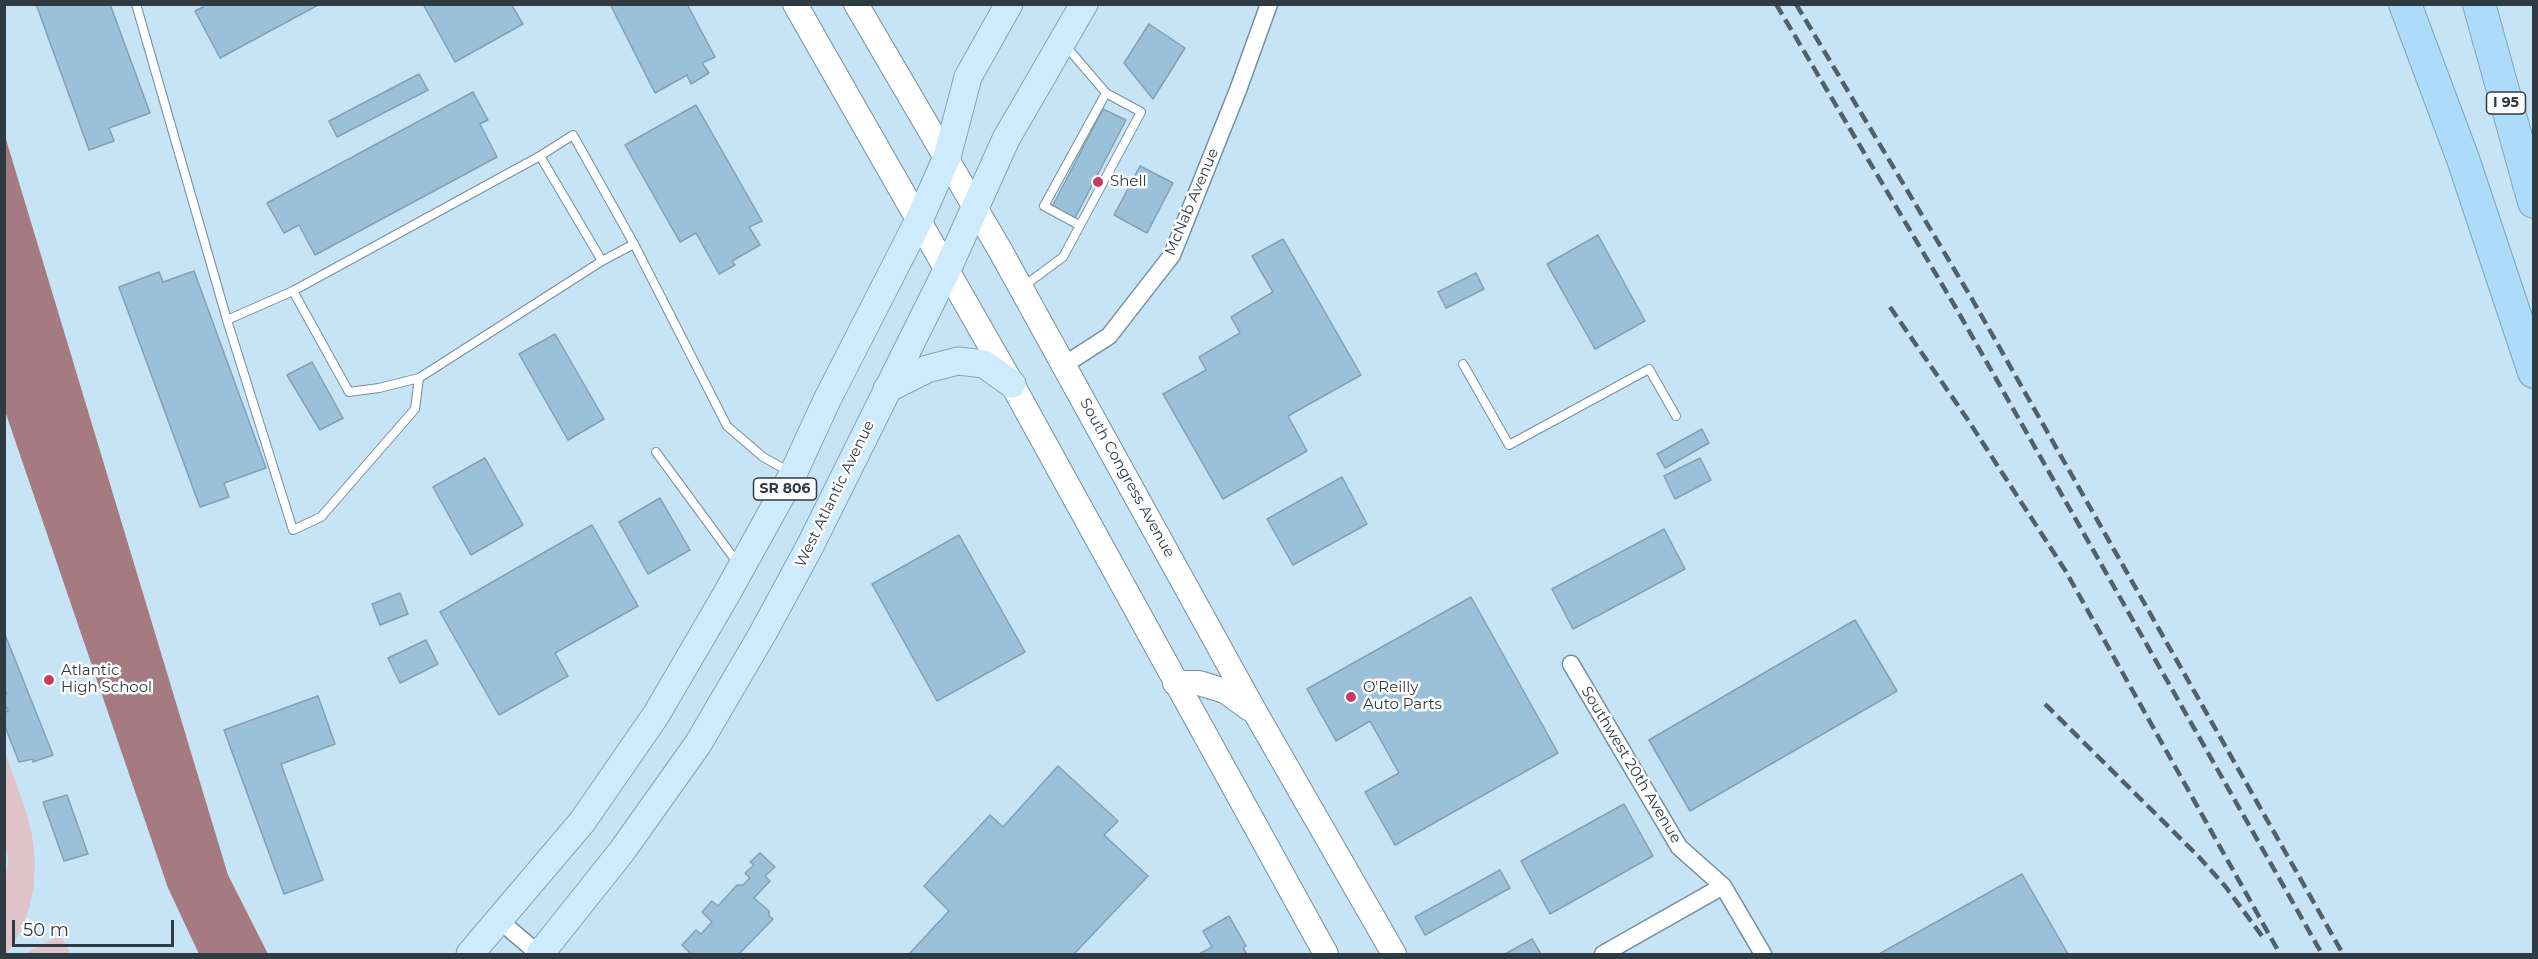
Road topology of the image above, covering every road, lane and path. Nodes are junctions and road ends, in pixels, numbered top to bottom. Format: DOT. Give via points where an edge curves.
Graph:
graph roads {
  1 [pos="136,4"];
  2 [pos="795,4"];
  3 [pos="856,4"];
  4 [pos="1009,4"];
  5 [pos="1084,4"];
  6 [pos="1269,4"];
  7 [pos="2405,4"];
  8 [pos="2479,4"];
  9 [pos="1061,41"];
  10 [pos="1106,93"];
  11 [pos="540,156"];
  12 [pos="948,157"];
  13 [pos="2534,202"];
  14 [pos="975,206"];
  15 [pos="919,220"];
  16 [pos="1079,225"];
  17 [pos="634,244"];
  18 [pos="602,261"];
  19 [pos="947,270"];
  20 [pos="1021,288"];
  21 [pos="293,291"];
  22 [pos="227,321"];
  23 [pos="1463,364"];
  24 [pos="1064,365"];
  25 [pos="2534,372"];
  26 [pos="419,378"];
  27 [pos="1012,384"];
  28 [pos="887,389"];
  29 [pos="1677,416"];
  30 [pos="656,452"];
  31 [pos="793,474"];
  32 [pos="741,567"];
  33 [pos="1571,664"];
  34 [pos="1175,683"];
  35 [pos="1255,712"];
  36 [pos="1723,886"];
  37 [pos="500,921"];
  38 [pos="470,954"];
  39 [pos="539,954"];
  40 [pos="1326,954"];
  41 [pos="1394,954"];
  42 [pos="1603,954"];
  43 [pos="1763,954"];
  1 -- 22 [label="lane"];
  2 -- 15 [label="main road"];
  3 -- 12 [label="main road, South Congress Avenue"];
  4 -- 12 [label="main road, SR 806" via="968,77"];
  5 -- 9 [label="main road, West Atlantic Avenue / SR 806"];
  6 -- 24 [label="street, McNab Avenue" via="1172,255 1109,336"];
  7 -- 25 [label="highway" via="2463,159"];
  8 -- 13 [label="highway, I 95"];
  9 -- 10 [label="lane"];
  9 -- 14 [label="main road, West Atlantic Avenue / SR 806" via="1006,139"];
  10 -- 16 [label="lane" via="1076,155 1044,206"];
  10 -- 16 [label="lane" via="1142,112 1119,144"];
  11 -- 17 [label="lane" via="573,135"];
  11 -- 18 [label="lane"];
  11 -- 21 [label="lane"];
  12 -- 14 [label="main road, South Congress Avenue"];
  12 -- 15 [label="main road, SR 806"];
  14 -- 19 [label="main road, West Atlantic Avenue / SR 806"];
  14 -- 20 [label="main road, South Congress Avenue"];
  15 -- 19 [label="main road"];
  15 -- 31 [label="main road, SR 806"];
  16 -- 20 [label="lane" via="1063,257"];
  17 -- 18 [label="lane"];
  17 -- 31 [label="lane" via="727,426 763,457"];
  18 -- 26 [label="lane"];
  19 -- 27 [label="main road"];
  19 -- 28 [label="main road, West Atlantic Avenue / SR 806"];
  20 -- 24 [label="main road, South Congress Avenue"];
  21 -- 22 [label="lane"];
  21 -- 26 [label="lane" via="349,392"];
  22 -- 26 [label="lane" via="293,530 321,517 415,410"];
  23 -- 29 [label="lane" via="1509,445 1649,369"];
  24 -- 35 [label="main road, South Congress Avenue"];
  27 -- 28 [label="main road" via="984,364 958,361 927,369"];
  27 -- 34 [label="main road"];
  28 -- 39 [label="main road, West Atlantic Avenue / SR 806" via="810,546 698,744 622,851"];
  30 -- 32 [label="lane"];
  31 -- 32 [label="main road, SR 806"];
  32 -- 37 [label="main road, SR 806" via="656,715 582,822"];
  33 -- 36 [label="street, Southwest 20th Avenue" via="1679,847"];
  34 -- 35 [label="main road" via="1199,683 1226,692"];
  34 -- 40 [label="main road"];
  35 -- 41 [label="main road, South Congress Avenue"];
  36 -- 42 [label="street"];
  36 -- 43 [label="street, Southwest 20th Avenue"];
  37 -- 38 [label="main road, SR 806"];
  37 -- 39 [label="street, West Atlantic Avenue"];
}
